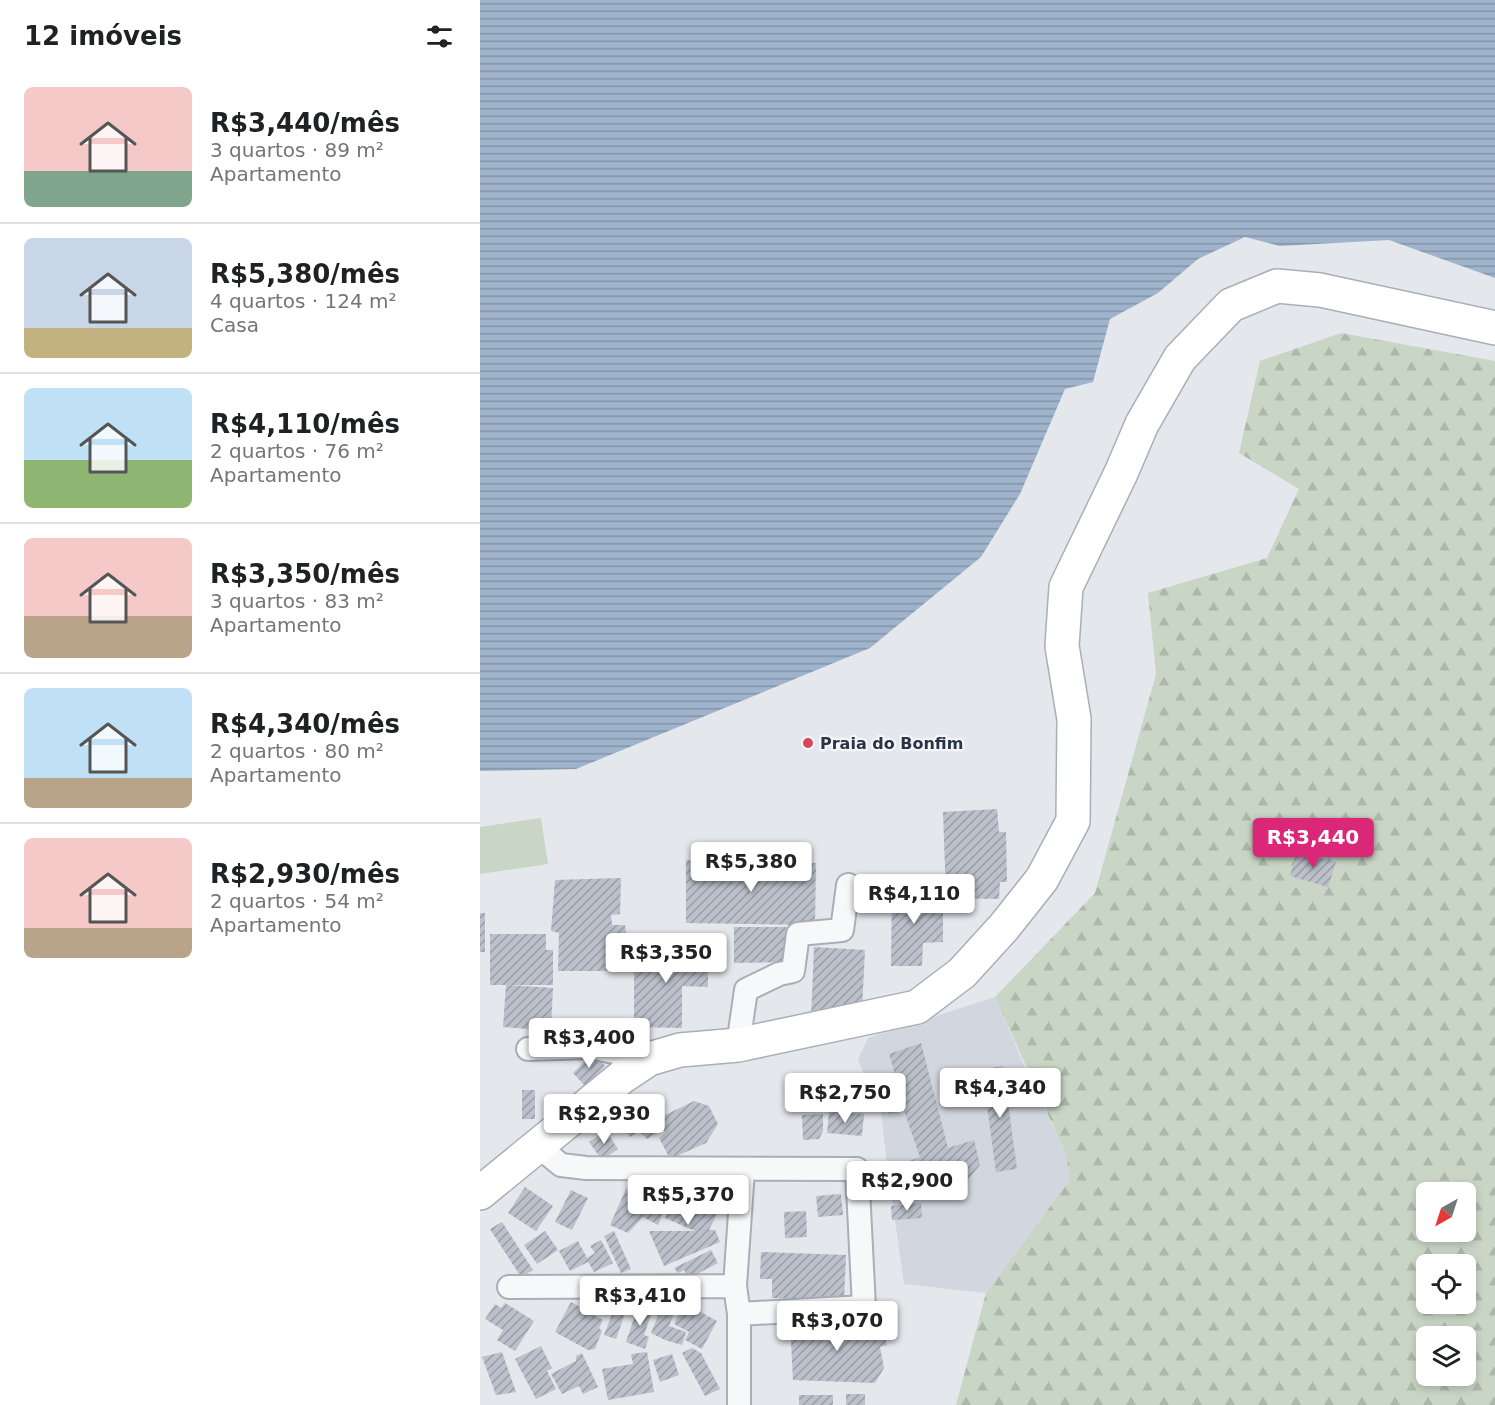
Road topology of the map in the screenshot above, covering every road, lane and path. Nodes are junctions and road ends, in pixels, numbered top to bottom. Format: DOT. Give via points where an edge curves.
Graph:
graph roads {
  1 [pos="1495,327"];
  2 [pos="848,885"];
  3 [pos="738,1045"];
  4 [pos="528,1049"];
  5 [pos="649,1059"];
  6 [pos="538,1146"];
  7 [pos="743,1170"];
  8 [pos="480,1193"];
  9 [pos="735,1286"];
  10 [pos="509,1287"];
  11 [pos="739,1314"];
  12 [pos="739,1405"];
  1 -- 3 [label="main road" via="1320,290 1277,286 1231,305 1180,358 1142,424 1066,587 1062,646 1074,719 1073,821 1042,879 963,972 917,1007"];
  2 -- 3 [label="street" via="842,930 798,934 793,971 746,990"];
  3 -- 5 [label="main road" via="680,1050"];
  4 -- 5 [label="street" via="589,1047"];
  5 -- 6 [label="main road"];
  6 -- 7 [label="street" via="561,1165 586,1168"];
  6 -- 8 [label="main road"];
  7 -- 9 [label="street"];
  7 -- 11 [label="street" via="857,1169 864,1307"];
  9 -- 10 [label="street"];
  9 -- 11 [label="street"];
  11 -- 12 [label="street"];
}
